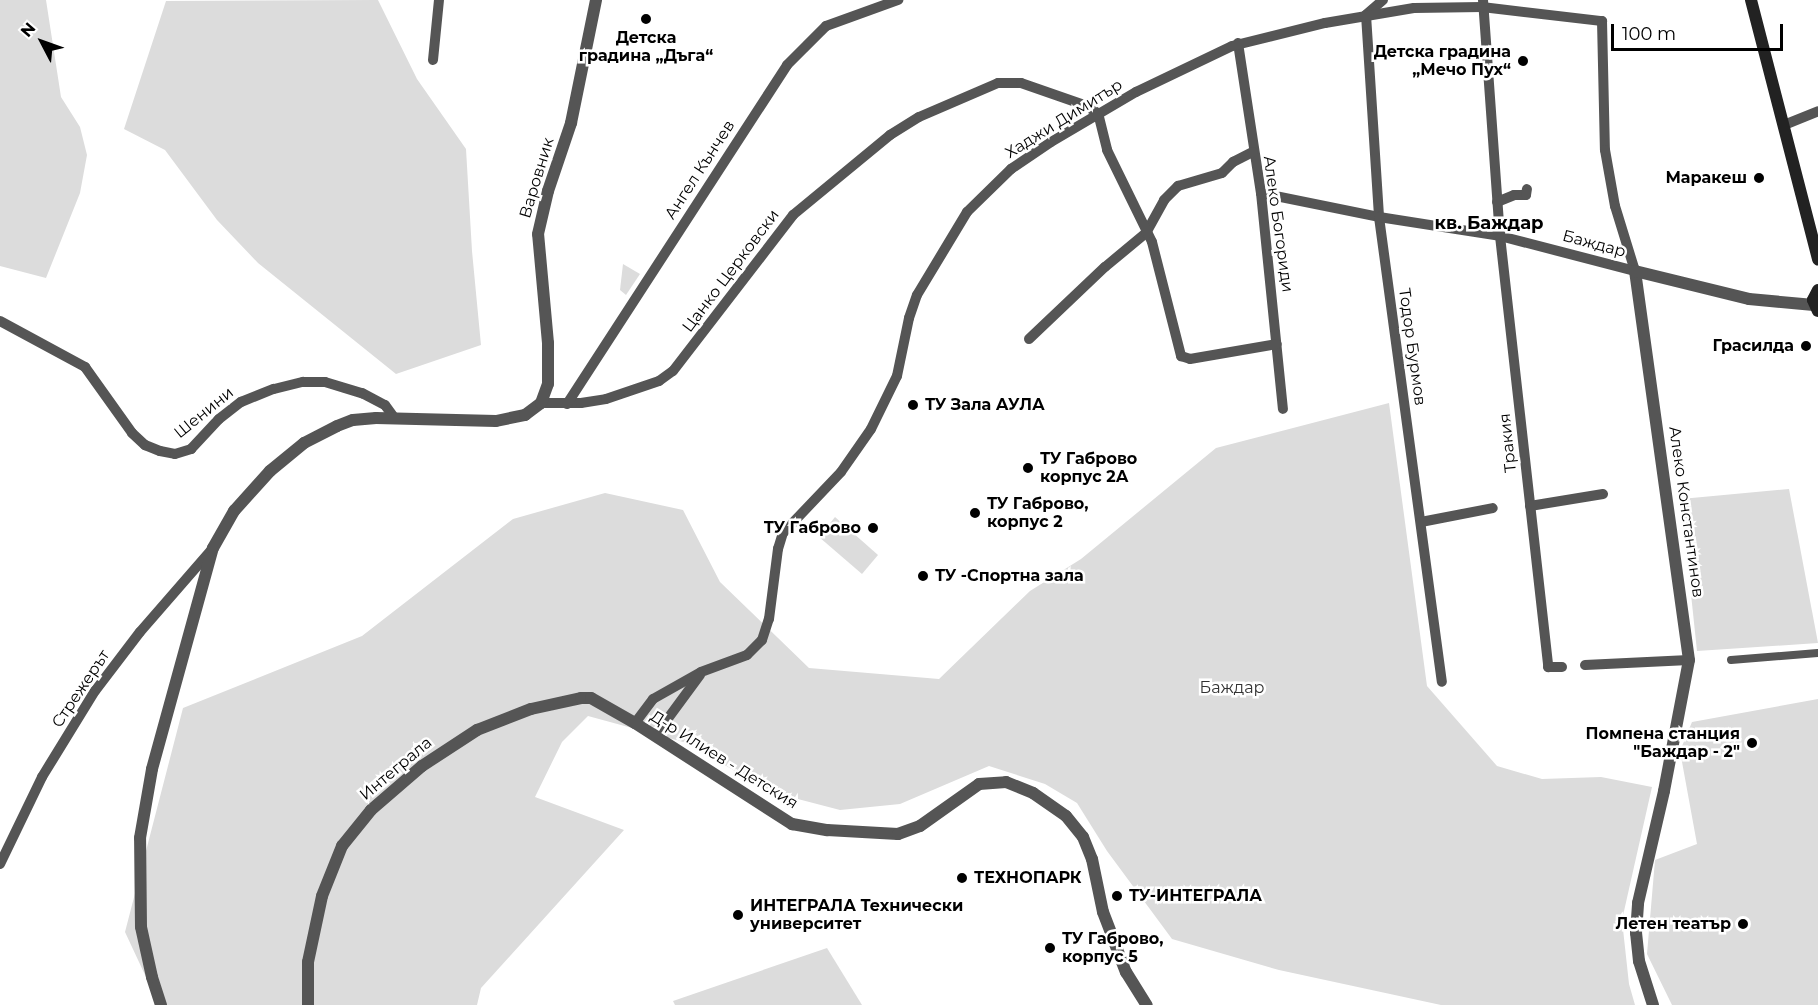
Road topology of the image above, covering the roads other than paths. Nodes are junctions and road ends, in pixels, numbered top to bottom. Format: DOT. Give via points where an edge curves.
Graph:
graph roads {
  1 [pos="439,0"];
  2 [pos="596,0"];
  3 [pos="898,0"];
  4 [pos="1383,0"];
  5 [pos="1751,0"];
  6 [pos="1483,4"];
  7 [pos="1366,15"];
  8 [pos="1602,21"];
  9 [pos="1238,43"];
  10 [pos="433,60"];
  11 [pos="1818,111"];
  12 [pos="1098,113"];
  13 [pos="1784,125"];
  14 [pos="1253,152"];
  15 [pos="1527,189"];
  16 [pos="1261,193"];
  17 [pos="1497,202"];
  18 [pos="1379,217"];
  19 [pos="1146,234"];
  20 [pos="1500,236"];
  21 [pos="1818,259"];
  22 [pos="1635,272"];
  23 [pos="1818,290"];
  24 [pos="1816,308"];
  25 [pos="0,321"];
  26 [pos="1029,339"];
  27 [pos="1277,344"];
  28 [pos="541,403"];
  29 [pos="567,404"];
  30 [pos="1283,409"];
  31 [pos="395,419"];
  32 [pos="1603,494"];
  33 [pos="1530,506"];
  34 [pos="1493,508"];
  35 [pos="1421,522"];
  36 [pos="213,548"];
  37 [pos="1818,653"];
  38 [pos="1689,660"];
  39 [pos="1731,660"];
  40 [pos="1585,665"];
  41 [pos="1562,667"];
  42 [pos="701,672"];
  43 [pos="1442,682"];
  44 [pos="635,723"];
  45 [pos="655,736"];
  46 [pos="0,864"];
  47 [pos="161,1005"];
  48 [pos="308,1005"];
  49 [pos="1147,1005"];
  50 [pos="1653,1005"];
  1 -- 10 [label="street"];
  2 -- 28 [label="street, Варовник" via="571,123 537,234 548,343 548,384"];
  3 -- 29 [label="street, Ангел Кънчев" via="826,26 787,65"];
  4 -- 7 [label="street"];
  5 -- 13 [label="main road"];
  6 -- 7 [label="street, Хаджи Димитър"];
  6 -- 8 [label="street, Хаджи Димитър"];
  6 -- 17 [label="street, Тракия"];
  7 -- 9 [label="street, Хаджи Димитър"];
  7 -- 18 [label="street, Тодор Бурмов"];
  8 -- 22 [label="street, Алеко Константинов" via="1607,164"];
  9 -- 12 [label="street, Хаджи Димитър"];
  9 -- 14 [label="street, Алеко Богориди"];
  11 -- 13 [label="street"];
  12 -- 19 [label="street" via="1107,150"];
  12 -- 29 [label="street, Цанко Церковски" via="1011,82 998,83 919,117 870,149 793,215 674,371 616,397"];
  12 -- 42 [label="street, Хаджи Димитър" via="1011,169 967,212 917,295 897,376 871,429 842,472 783,533 762,640 747,655"];
  13 -- 21 [label="main road"];
  14 -- 16 [label="street, Алеко Богориди"];
  14 -- 19 [label="street" via="1222,173 1178,186 1164,200"];
  15 -- 17 [label="street" via="1526,195"];
  16 -- 18 [label="street, Баждар"];
  16 -- 27 [label="street, Алеко Богориди"];
  17 -- 20 [label="street, Тракия"];
  18 -- 20 [label="street, Баждар"];
  18 -- 35 [label="street, Тодор Бурмов"];
  19 -- 26 [label="street" via="1104,267"];
  19 -- 27 [label="street" via="1152,242 1181,356 1190,359"];
  20 -- 22 [label="street, Баждар"];
  20 -- 33 [label="street, Тракия"];
  22 -- 24 [label="street, Баждар" via="1749,299"];
  22 -- 38 [label="street, Алеко Константинов"];
  23 -- 24 [label="main road" via="1814,295"];
  25 -- 31 [label="street, Шенини" via="85,366 132,432 145,445 160,451 176,454 191,449 241,402 303,382 325,382 362,393 385,405"];
  27 -- 30 [label="street, Алеко Богориди"];
  28 -- 29 [label="street, Цанко Церковски"];
  28 -- 31 [label="street" via="525,415 504,420"];
  31 -- 36 [label="street" via="353,420 304,443 249,493 225,524"];
  32 -- 33 [label="street"];
  33 -- 41 [label="street, Тракия" via="1548,666"];
  34 -- 35 [label="street"];
  35 -- 43 [label="street, Тодор Бурмов"];
  36 -- 46 [label="street, Стрежерът" via="95,691 42,777"];
  36 -- 47 [label="street" via="150,779 139,859 141,927"];
  37 -- 39 [label="street"];
  38 -- 40 [label="street"];
  38 -- 50 [label="street, Алеко Константинов" via="1638,903 1639,961"];
  42 -- 44 [label="street, Хаджи Димитър" via="653,699"];
  42 -- 45 [label="street"];
  44 -- 45 [label="street, Д-р Илиев - Детския"];
  44 -- 48 [label="street, Интеграла" via="591,698 562,700 477,730 405,780 353,831 334,864 314,926 308,962"];
  45 -- 49 [label="street, Д-р Илиев - Детския" via="792,824 827,830 906,832 987,782 1006,782 1033,793 1066,816 1083,837 1112,936 1126,972"];
}
